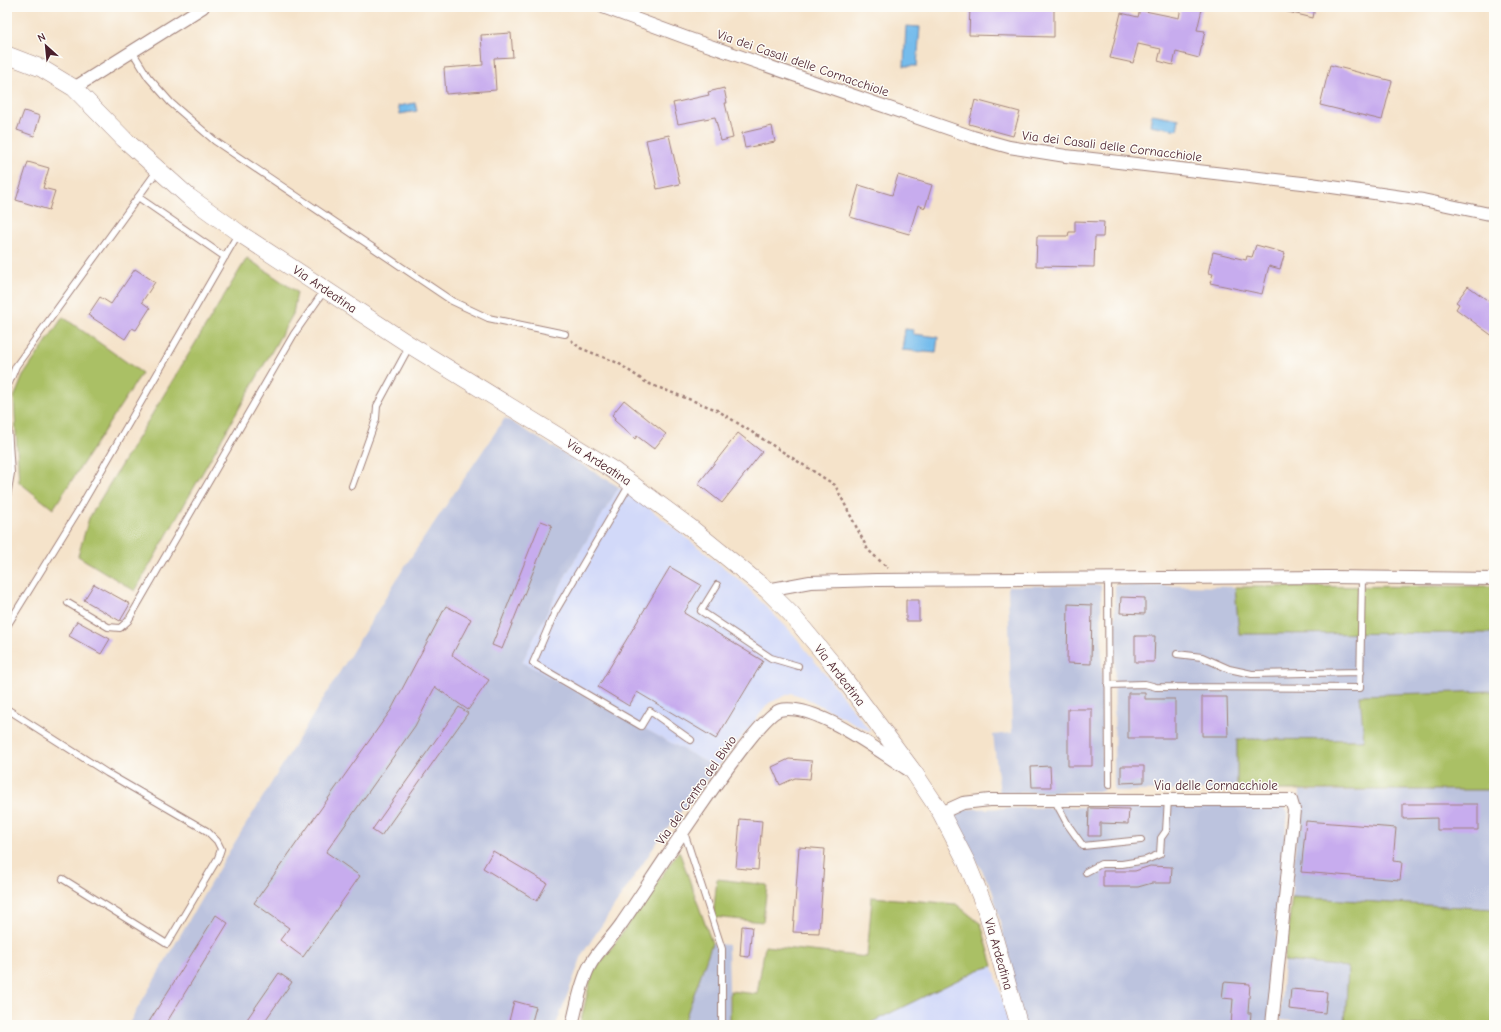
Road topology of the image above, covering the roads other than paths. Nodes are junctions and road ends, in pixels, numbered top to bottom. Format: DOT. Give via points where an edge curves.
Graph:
graph roads {
  1 [pos="203,7"];
  2 [pos="603,7"];
  3 [pos="634,13"];
  4 [pos="132,51"];
  5 [pos="7,55"];
  6 [pos="74,88"];
  7 [pos="157,170"];
  8 [pos="138,197"];
  9 [pos="1494,215"];
  10 [pos="239,233"];
  11 [pos="225,257"];
  12 [pos="325,290"];
  13 [pos="565,334"];
  14 [pos="410,345"];
  15 [pos="7,388"];
  16 [pos="7,412"];
  17 [pos="631,482"];
  18 [pos="352,486"];
  19 [pos="7,496"];
  20 [pos="1108,578"];
  21 [pos="1362,578"];
  22 [pos="1494,579"];
  23 [pos="717,585"];
  24 [pos="767,590"];
  25 [pos="68,603"];
  26 [pos="7,626"];
  27 [pos="1177,654"];
  28 [pos="798,666"];
  29 [pos="1360,672"];
  30 [pos="1108,686"];
  31 [pos="7,709"];
  32 [pos="691,740"];
  33 [pos="915,774"];
  34 [pos="1109,785"];
  35 [pos="1054,799"];
  36 [pos="1168,799"];
  37 [pos="941,813"];
  38 [pos="684,832"];
  39 [pos="1140,840"];
  40 [pos="1086,872"];
  41 [pos="64,879"];
  42 [pos="572,1025"];
  43 [pos="722,1025"];
  44 [pos="1019,1025"];
  45 [pos="1272,1025"];
  1 -- 4 [label="street"];
  2 -- 3 [label="street, Via dei Casali delle Cornacchiole"];
  3 -- 9 [label="street, Via dei Casali delle Cornacchiole" via="973,137 1009,147 1318,185 1423,200"];
  4 -- 6 [label="street"];
  4 -- 13 [label="lane" via="148,78 171,103 215,141 433,289 488,318"];
  5 -- 6 [label="main road, Via Ardeatina" via="41,68"];
  6 -- 7 [label="main road, Via Ardeatina"];
  7 -- 8 [label="lane"];
  7 -- 10 [label="main road, Via Ardeatina"];
  8 -- 11 [label="lane"];
  8 -- 15 [label="lane" via="16,366"];
  10 -- 11 [label="lane"];
  10 -- 12 [label="main road, Via Ardeatina"];
  11 -- 26 [label="lane" via="78,511"];
  12 -- 14 [label="main road, Via Ardeatina"];
  12 -- 25 [label="lane" via="294,334 128,621 120,628 108,627"];
  14 -- 17 [label="main road, Via Ardeatina"];
  14 -- 18 [label="lane" via="377,406 376,419"];
  16 -- 19 [label="lane" via="11,473"];
  17 -- 24 [label="main road, Via Ardeatina"];
  17 -- 32 [label="lane" via="554,612 533,663 641,726 650,711"];
  20 -- 21 [label="street"];
  20 -- 24 [label="street" via="810,582"];
  20 -- 30 [label="lane"];
  21 -- 22 [label="street"];
  21 -- 29 [label="lane"];
  23 -- 28 [label="lane" via="701,611 771,658"];
  24 -- 33 [label="main road, Via Ardeatina" via="816,643"];
  27 -- 29 [label="lane" via="1202,658 1228,669 1252,674"];
  29 -- 30 [label="lane" via="1360,688 1145,684"];
  30 -- 34 [label="lane"];
  31 -- 41 [label="lane" via="107,773 207,831 221,849 167,944"];
  33 -- 37 [label="main road, Via Ardeatina"];
  33 -- 38 [label="street, Via del Centro del Bivio" via="844,727 810,714 780,710 770,716 752,736"];
  35 -- 36 [label="street, Via delle Cornacchiole"];
  35 -- 37 [label="street, Via delle Cornacchiole" via="975,801 958,804"];
  35 -- 39 [label="lane" via="1083,846"];
  36 -- 40 [label="lane" via="1166,831 1160,838 1160,854 1146,860 1102,864"];
  36 -- 45 [label="street, Via delle Cornacchiole" via="1293,801"];
  37 -- 44 [label="main road, Via Ardeatina" via="966,861 987,912"];
  38 -- 42 [label="street, Via del Centro del Bivio" via="589,966"];
  38 -- 43 [label="lane" via="722,949"];
}
